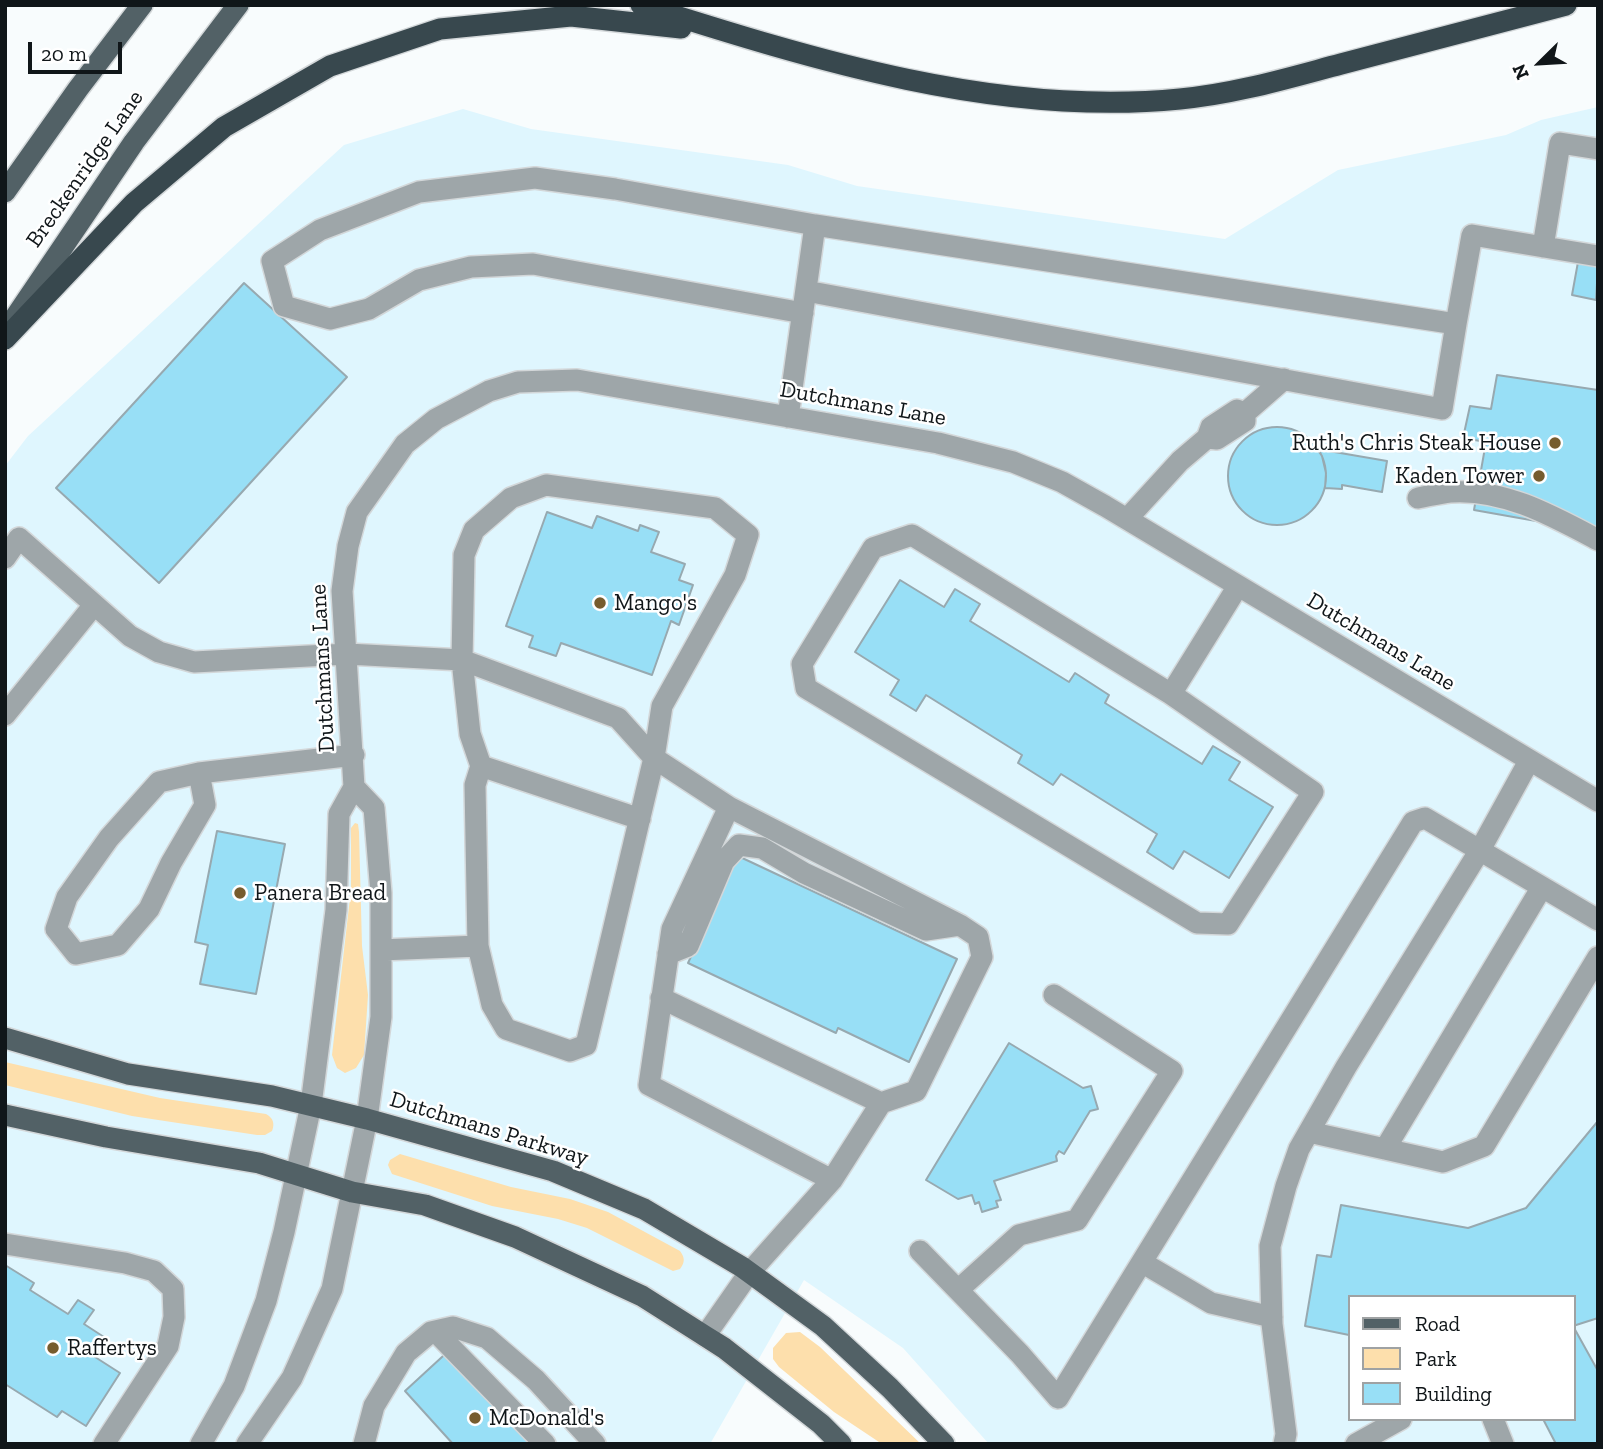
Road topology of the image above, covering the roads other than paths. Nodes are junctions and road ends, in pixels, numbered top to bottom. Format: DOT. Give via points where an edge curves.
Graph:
graph roads {
  1 [pos="142,5"];
  2 [pos="238,5"];
  3 [pos="641,5"];
  4 [pos="1566,5"];
  5 [pos="736,35"];
  6 [pos="1598,149"];
  7 [pos="5,192"];
  8 [pos="815,225"];
  9 [pos="1543,247"];
  10 [pos="1598,256"];
  11 [pos="806,291"];
  12 [pos="803,313"];
  13 [pos="1457,324"];
  14 [pos="5,332"];
  15 [pos="5,339"];
  16 [pos="1284,379"];
  17 [pos="788,417"];
  18 [pos="1418,498"];
  19 [pos="1127,519"];
  20 [pos="1598,540"];
  21 [pos="5,558"];
  22 [pos="1238,586"];
  23 [pos="94,605"];
  24 [pos="347,654"];
  25 [pos="462,660"];
  26 [pos="1171,694"];
  27 [pos="5,715"];
  28 [pos="354,755"];
  29 [pos="654,758"];
  30 [pos="1530,761"];
  31 [pos="481,766"];
  32 [pos="199,773"];
  33 [pos="354,787"];
  34 [pos="1598,801"];
  35 [pos="729,807"];
  36 [pos="640,819"];
  37 [pos="1480,850"];
  38 [pos="1542,887"];
  39 [pos="1598,920"];
  40 [pos="960,925"];
  41 [pos="478,946"];
  42 [pos="381,950"];
  43 [pos="668,954"];
  44 [pos="1598,957"];
  45 [pos="1054,995"];
  46 [pos="661,998"];
  47 [pos="5,1038"];
  48 [pos="881,1103"];
  49 [pos="311,1105"];
  50 [pos="5,1115"];
  51 [pos="367,1119"];
  52 [pos="1308,1132"];
  53 [pos="1385,1149"];
  54 [pos="296,1176"];
  55 [pos="832,1180"];
  56 [pos="352,1192"];
  57 [pos="5,1244"];
  58 [pos="920,1251"];
  59 [pos="1143,1263"];
  60 [pos="749,1273"];
  61 [pos="958,1290"];
  62 [pos="1272,1317"];
  63 [pos="435,1331"];
  64 [pos="705,1336"];
  65 [pos="1397,1421"];
  66 [pos="1494,1421"];
  67 [pos="104,1444"];
  68 [pos="201,1444"];
  69 [pos="247,1444"];
  70 [pos="364,1444"];
  71 [pos="545,1444"];
  72 [pos="595,1444"];
  73 [pos="841,1444"];
  74 [pos="944,1444"];
  75 [pos="1284,1444"];
  76 [pos="1356,1444"];
  77 [pos="1503,1444"];
  1 -- 7 [label="main road"];
  2 -- 14 [label="main road, Breckenridge Lane" via="134,142"];
  3 -- 5 [label="highway"];
  4 -- 5 [label="highway" via="1258,85 1134,103 1019,99 874,72"];
  5 -- 15 [label="highway" via="571,16 440,29 330,66 224,127 134,203"];
  6 -- 9 [label="street" via="1560,143"];
  8 -- 11 [label="street"];
  8 -- 12 [label="street" via="535,178 419,192 320,230 272,261 284,306 330,319 369,309 419,280 471,267 533,264"];
  8 -- 13 [label="street"];
  9 -- 10 [label="street"];
  9 -- 13 [label="street" via="1472,235"];
  11 -- 12 [label="street"];
  11 -- 16 [label="street"];
  12 -- 17 [label="street"];
  13 -- 16 [label="street" via="1442,408"];
  16 -- 19 [label="street" via="1245,413 1245,421 1217,439 1207,438 1180,461"];
  17 -- 19 [label="street, Dutchmans Lane" via="938,443 1013,462 1062,482"];
  17 -- 24 [label="street, Dutchmans Lane" via="577,380 518,382 462,404 405,444 357,512 342,592"];
  18 -- 20 [label="street" via="1451,492 1498,496"];
  19 -- 22 [label="street, Dutchmans Lane"];
  21 -- 23 [label="street" via="19,538"];
  22 -- 26 [label="street"];
  22 -- 30 [label="street, Dutchmans Lane"];
  23 -- 24 [label="street" via="130,636 159,652 194,662"];
  23 -- 27 [label="street"];
  24 -- 25 [label="street"];
  24 -- 28 [label="street, Dutchmans Lane"];
  25 -- 29 [label="street" via="618,718"];
  25 -- 29 [label="street" via="464,555 474,530 511,498 546,485 715,508 748,535 735,575 662,706"];
  25 -- 31 [label="street" via="470,734"];
  26 -- 26 [label="street" via="912,535 873,548 802,664 806,688 1197,923 1228,924 1313,792"];
  28 -- 32 [label="street"];
  28 -- 33 [label="street, Dutchmans Lane"];
  29 -- 35 [label="street"];
  29 -- 36 [label="street"];
  30 -- 34 [label="street, Dutchmans Lane"];
  30 -- 37 [label="street"];
  31 -- 36 [label="street"];
  31 -- 41 [label="street" via="475,785"];
  32 -- 32 [label="street" via="159,782 109,838 68,897 56,929 76,954 118,945 149,909 205,805"];
  33 -- 42 [label="street" via="374,808"];
  33 -- 49 [label="street, Dutchmans Lane" via="339,814 336,910"];
  35 -- 40 [label="street"];
  35 -- 43 [label="street" via="672,929"];
  36 -- 41 [label="street" via="586,1045 570,1051 506,1029 492,1005"];
  37 -- 38 [label="street"];
  37 -- 52 [label="street"];
  37 -- 59 [label="street" via="1426,818 1413,822"];
  38 -- 39 [label="street"];
  38 -- 53 [label="street"];
  40 -- 43 [label="street" via="926,930 804,873 762,848 738,845 724,861 688,946"];
  40 -- 48 [label="street" via="978,937 982,957 916,1091"];
  41 -- 42 [label="street"];
  42 -- 51 [label="street" via="381,1017"];
  43 -- 46 [label="street"];
  44 -- 53 [label="street" via="1484,1146 1443,1162"];
  45 -- 61 [label="street" via="1172,1071 1077,1220 1019,1236"];
  46 -- 48 [label="street"];
  46 -- 55 [label="street" via="649,1084"];
  47 -- 49 [label="main road" via="128,1074"];
  48 -- 55 [label="street"];
  49 -- 51 [label="main road, Dutchmans Parkway"];
  49 -- 54 [label="street, Dutchmans Lane"];
  50 -- 54 [label="main road" via="259,1163"];
  51 -- 56 [label="street"];
  51 -- 60 [label="main road, Dutchmans Parkway" via="553,1171 644,1209"];
  52 -- 53 [label="street"];
  52 -- 62 [label="street" via="1286,1186 1270,1246"];
  54 -- 56 [label="main road"];
  54 -- 68 [label="street, Dutchmans Lane" via="266,1301 234,1386"];
  55 -- 60 [label="street"];
  56 -- 64 [label="main road" via="425,1205 515,1237 642,1296"];
  56 -- 69 [label="street" via="332,1289 292,1378"];
  57 -- 67 [label="street" via="125,1262 154,1271 173,1289 168,1346"];
  58 -- 61 [label="street"];
  59 -- 61 [label="street" via="1058,1398"];
  59 -- 62 [label="street" via="1211,1303"];
  60 -- 64 [label="street"];
  60 -- 74 [label="main road, Dutchmans Parkway" via="823,1326"];
  62 -- 75 [label="street"];
  63 -- 70 [label="street" via="406,1353 374,1406"];
  63 -- 71 [label="street"];
  63 -- 72 [label="street" via="453,1327 487,1338 536,1380"];
  64 -- 73 [label="main road"];
  65 -- 76 [label="street"];
  66 -- 77 [label="street"];
}
